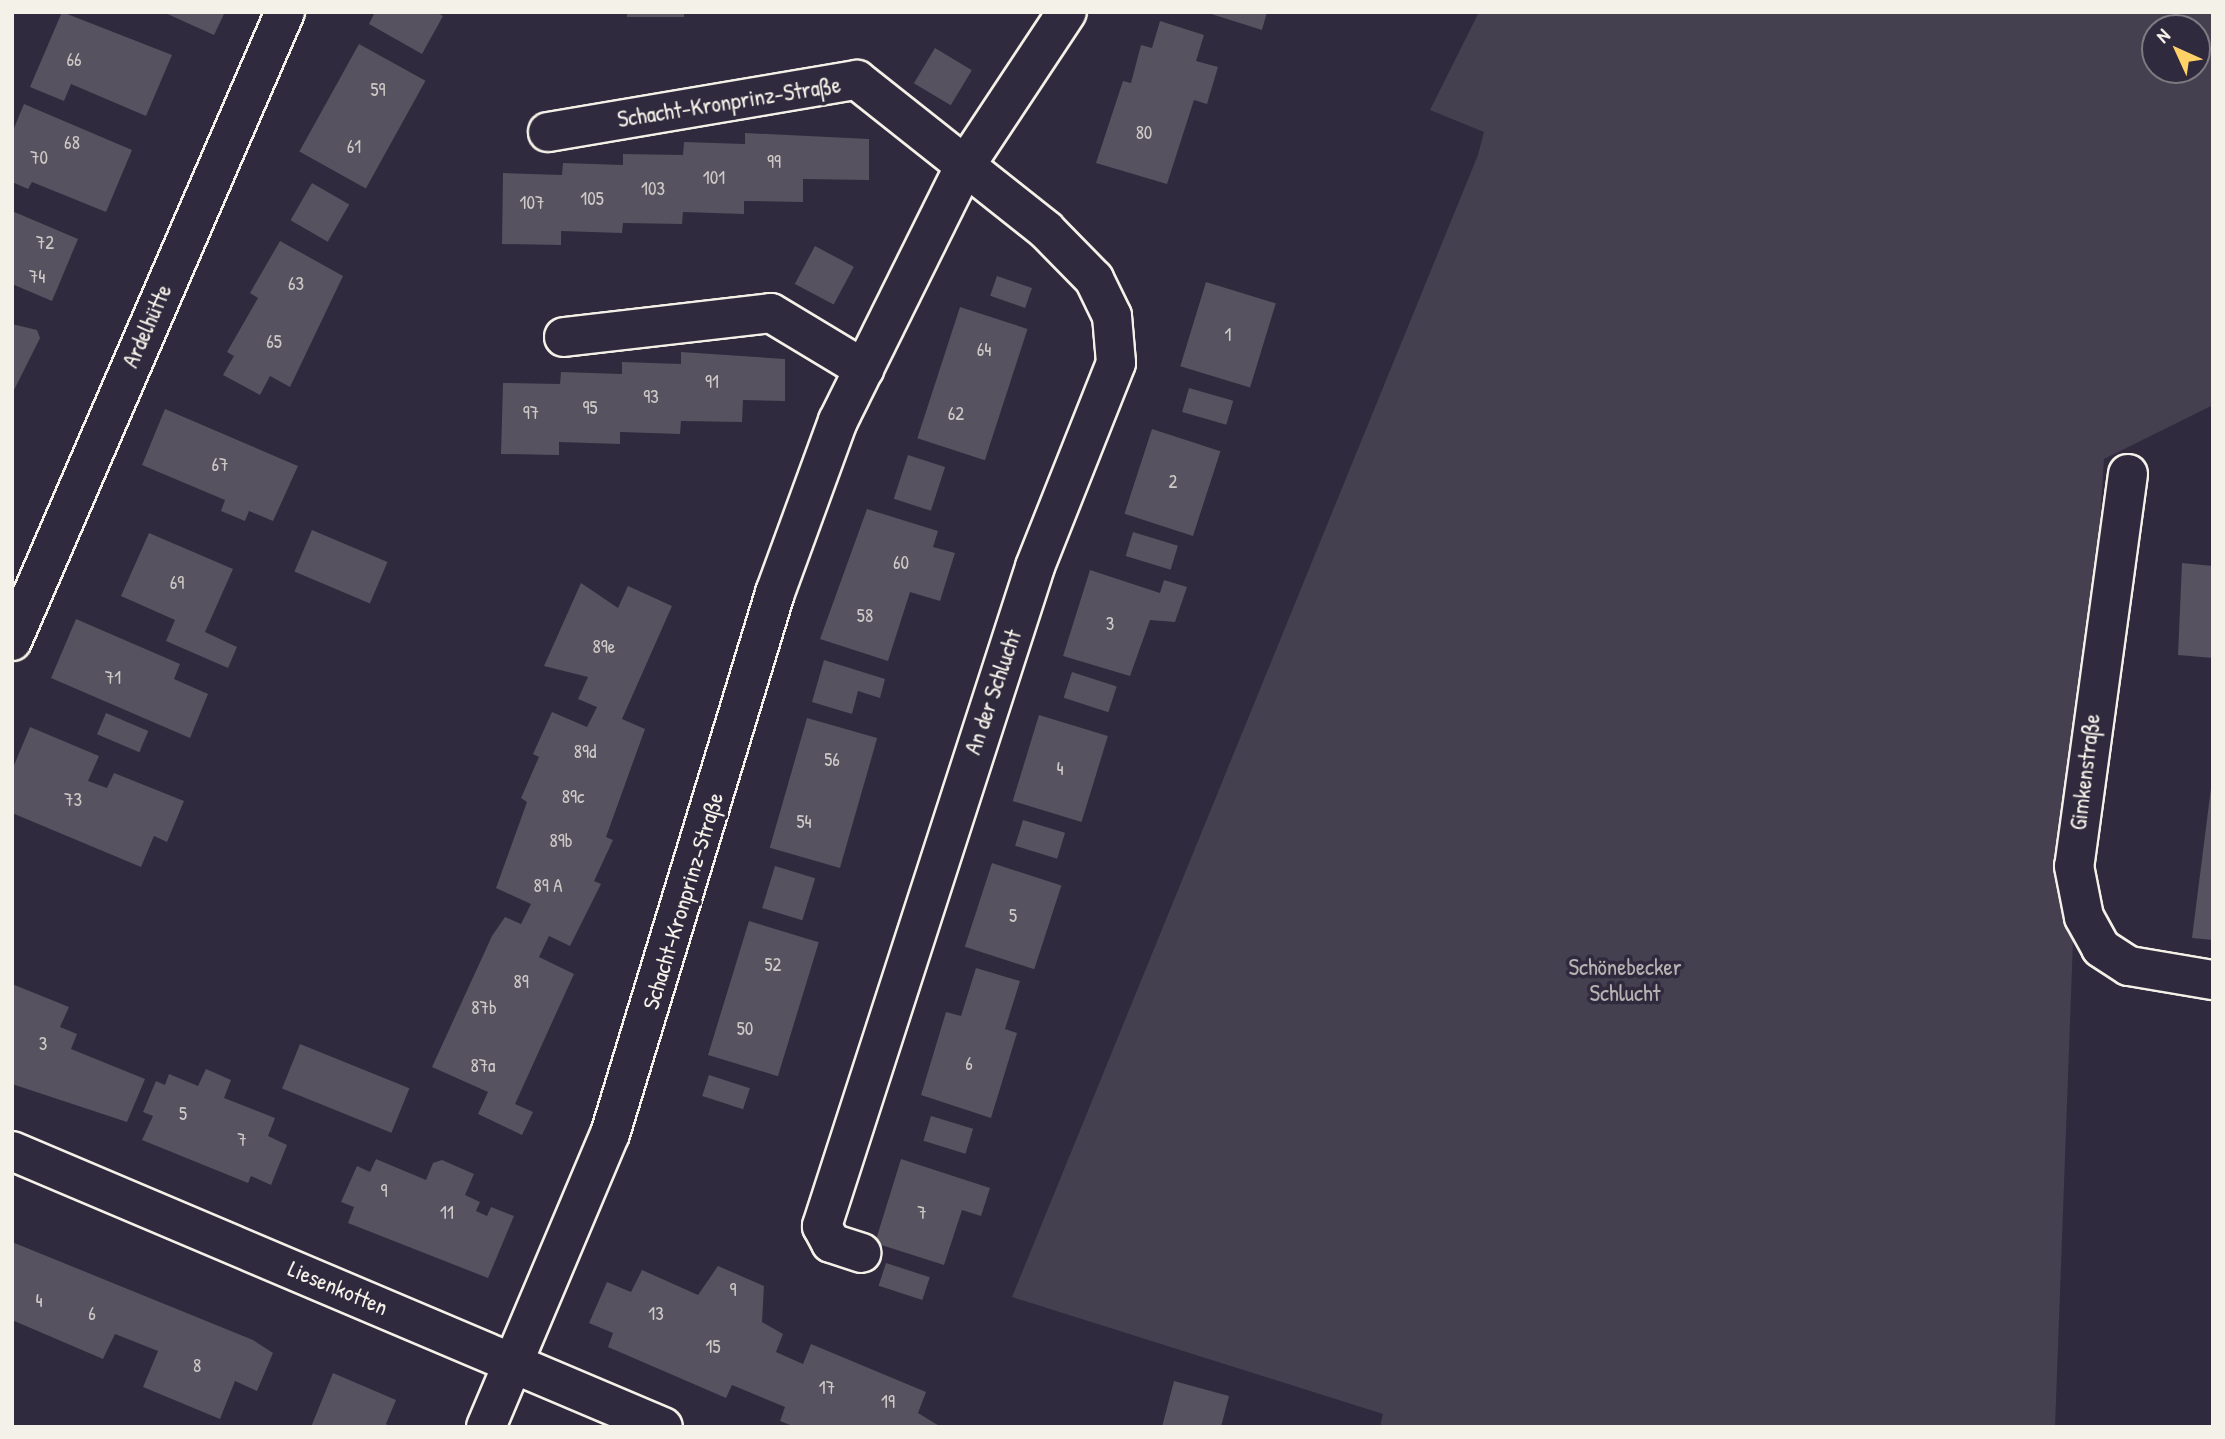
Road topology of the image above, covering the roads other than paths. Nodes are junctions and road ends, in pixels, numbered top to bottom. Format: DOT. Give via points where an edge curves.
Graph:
graph roads {
  1 [pos="285,12"];
  2 [pos="1067,12"];
  3 [pos="548,132"];
  4 [pos="963,169"];
  5 [pos="564,337"];
  6 [pos="864,369"];
  7 [pos="2128,474"];
  8 [pos="12,641"];
  9 [pos="2213,980"];
  10 [pos="12,1151"];
  11 [pos="861,1254"];
  12 [pos="513,1362"];
  13 [pos="486,1427"];
  14 [pos="663,1427"];
  1 -- 8 [label="street, Ardelhütte"];
  2 -- 4 [label="street, Schacht-Kronprinz-Straße"];
  3 -- 4 [label="street, Schacht-Kronprinz-Straße" via="857,80"];
  4 -- 6 [label="street, Schacht-Kronprinz-Straße"];
  4 -- 11 [label="street, An der Schlucht" via="1046,230 1094,279 1112,316 1116,363 1035,567 822,1226 831,1243"];
  5 -- 6 [label="street" via="771,313"];
  6 -- 12 [label="street, Schacht-Kronprinz-Straße" via="775,593 610,1134"];
  7 -- 9 [label="street, Gimkenstraße" via="2074,866 2084,917 2101,948 2129,966"];
  10 -- 12 [label="street, Liesenkotten"];
  12 -- 13 [label="street, Schacht-Kronprinz-Straße"];
  12 -- 14 [label="street, Liesenkotten"];
}
